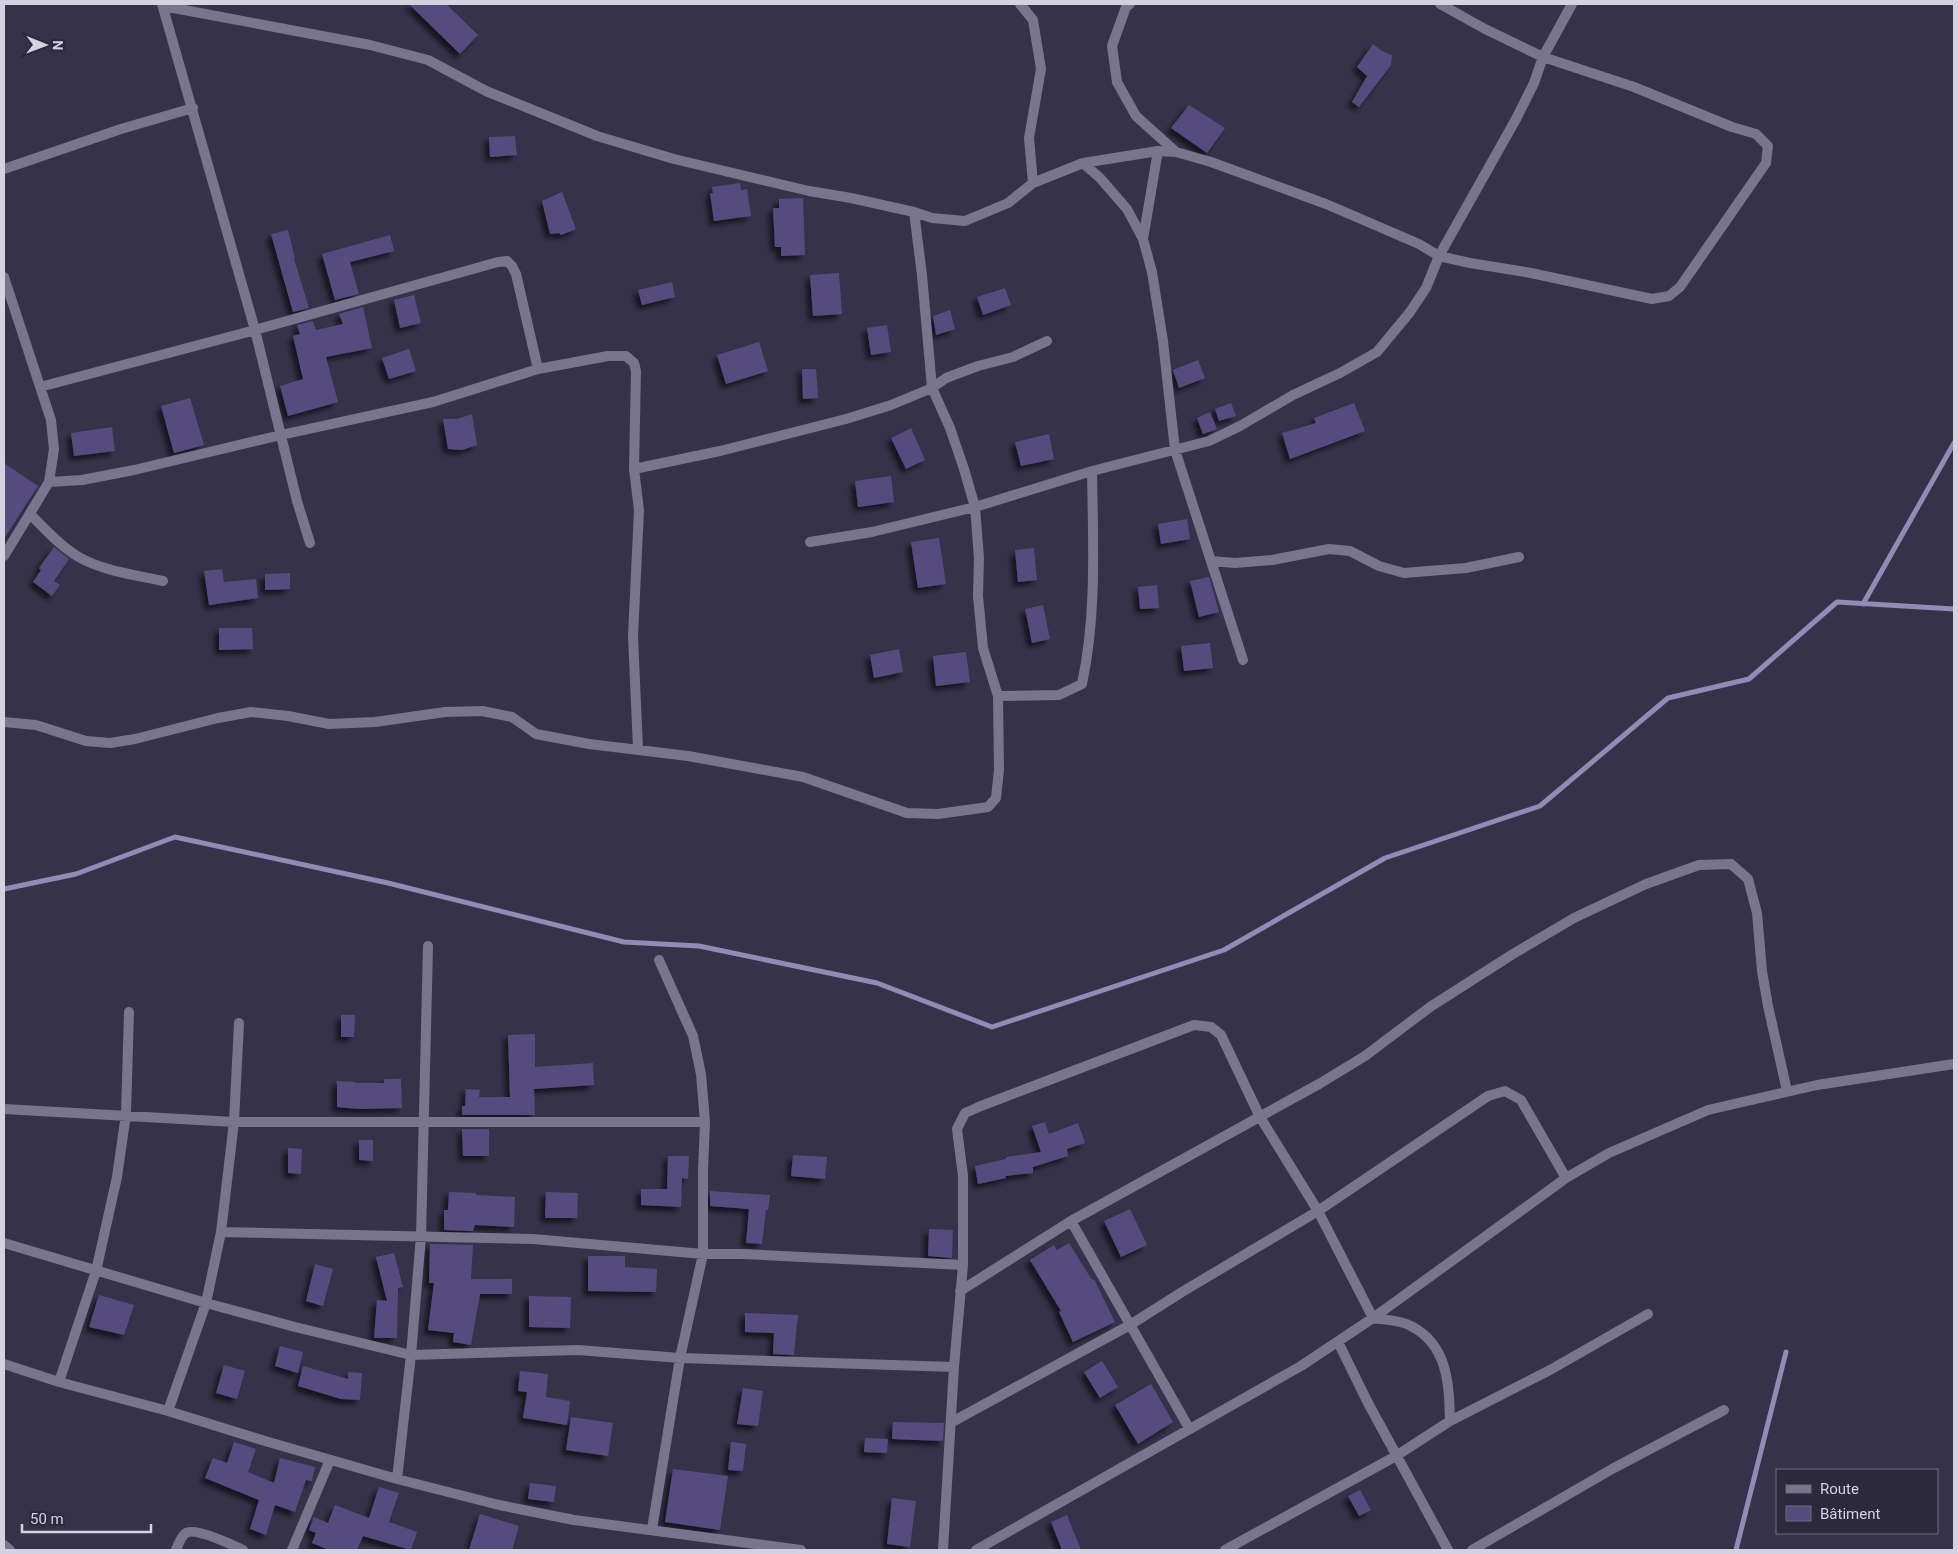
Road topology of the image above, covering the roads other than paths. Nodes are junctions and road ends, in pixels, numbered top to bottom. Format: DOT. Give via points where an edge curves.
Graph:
graph roads {
  1 [pos="1020,4"];
  2 [pos="1130,4"];
  3 [pos="1440,4"];
  4 [pos="1572,4"];
  5 [pos="162,5"];
  6 [pos="1543,57"];
  7 [pos="193,108"];
  8 [pos="1158,151"];
  9 [pos="1176,152"];
  10 [pos="1083,164"];
  11 [pos="4,169"];
  12 [pos="1033,183"];
  13 [pos="914,212"];
  14 [pos="1143,239"];
  15 [pos="1439,256"];
  16 [pos="4,277"];
  17 [pos="255,330"];
  18 [pos="1047,341"];
  19 [pos="538,369"];
  20 [pos="40,387"];
  21 [pos="932,388"];
  22 [pos="281,435"];
  23 [pos="1175,450"];
  24 [pos="634,470"];
  25 [pos="1092,471"];
  26 [pos="49,482"];
  27 [pos="975,507"];
  28 [pos="30,514"];
  29 [pos="810,542"];
  30 [pos="310,543"];
  31 [pos="4,556"];
  32 [pos="1519,557"];
  33 [pos="1211,561"];
  34 [pos="163,581"];
  35 [pos="1243,660"];
  36 [pos="998,696"];
  37 [pos="4,722"];
  38 [pos="638,749"];
  39 [pos="428,946"];
  40 [pos="659,960"];
  41 [pos="129,1012"];
  42 [pos="239,1023"];
  43 [pos="1954,1064"];
  44 [pos="1787,1091"];
  45 [pos="4,1108"];
  46 [pos="126,1114"];
  47 [pos="1260,1117"];
  48 [pos="424,1121"];
  49 [pos="234,1122"];
  50 [pos="705,1122"];
  51 [pos="1566,1178"];
  52 [pos="1318,1211"];
  53 [pos="1071,1221"];
  54 [pos="220,1232"];
  55 [pos="421,1236"];
  56 [pos="4,1243"];
  57 [pos="704,1254"];
  58 [pos="962,1265"];
  59 [pos="96,1271"];
  60 [pos="960,1291"];
  61 [pos="206,1303"];
  62 [pos="1648,1314"];
  63 [pos="1373,1318"];
  64 [pos="1130,1325"];
  65 [pos="1338,1342"];
  66 [pos="411,1355"];
  67 [pos="680,1358"];
  68 [pos="4,1364"];
  69 [pos="954,1367"];
  70 [pos="59,1382"];
  71 [pos="168,1410"];
  72 [pos="1724,1410"];
  73 [pos="1450,1421"];
  74 [pos="952,1422"];
  75 [pos="1189,1428"];
  76 [pos="1396,1456"];
  77 [pos="330,1460"];
  78 [pos="397,1479"];
  79 [pos="652,1529"];
  80 [pos="4,1545"];
  81 [pos="10,1550"];
  82 [pos="176,1550"];
  83 [pos="243,1550"];
  84 [pos="292,1550"];
  85 [pos="801,1550"];
  86 [pos="944,1550"];
  87 [pos="976,1550"];
  88 [pos="1224,1550"];
  89 [pos="1448,1550"];
  90 [pos="1472,1550"];
  1 -- 12 [label="street" via="1033,20 1041,69 1029,138"];
  2 -- 9 [label="street" via="1112,46 1117,82 1136,116"];
  3 -- 6 [label="street"];
  4 -- 6 [label="street"];
  5 -- 7 [label="street"];
  5 -- 13 [label="street" via="370,45 428,60 486,91 597,136 674,159"];
  6 -- 15 [label="street" via="1516,119"];
  6 -- 15 [label="street" via="1634,86 1756,134 1768,146 1766,163 1680,286 1669,296 1652,299"];
  7 -- 11 [label="street"];
  7 -- 17 [label="street"];
  8 -- 9 [label="street"];
  8 -- 10 [label="street"];
  8 -- 14 [label="street"];
  9 -- 15 [label="street" via="1326,204 1419,244"];
  10 -- 12 [label="street"];
  10 -- 14 [label="street" via="1127,209"];
  12 -- 13 [label="street" via="1008,203 965,221 932,218"];
  13 -- 21 [label="street"];
  14 -- 23 [label="street" via="1152,272"];
  15 -- 23 [label="street" via="1426,288 1377,352 1232,430 1209,441"];
  16 -- 20 [label="street"];
  17 -- 19 [label="street" via="507,261 516,274"];
  17 -- 20 [label="street"];
  17 -- 22 [label="street"];
  18 -- 21 [label="street" via="946,378"];
  19 -- 22 [label="street" via="433,402"];
  19 -- 24 [label="street" via="608,356 626,356 634,363"];
  20 -- 26 [label="street" via="51,420 54,449"];
  21 -- 24 [label="street" via="846,419"];
  21 -- 27 [label="street" via="950,428"];
  22 -- 26 [label="street" via="105,476"];
  22 -- 30 [label="street"];
  23 -- 25 [label="street"];
  23 -- 33 [label="street"];
  24 -- 38 [label="street" via="638,510 634,636"];
  25 -- 27 [label="street"];
  25 -- 36 [label="street" via="1093,575 1082,684 1059,695"];
  26 -- 28 [label="street"];
  27 -- 29 [label="street" via="872,532"];
  27 -- 36 [label="street" via="983,648"];
  28 -- 31 [label="street"];
  28 -- 34 [label="street" via="77,556 121,572"];
  32 -- 33 [label="street" via="1466,568 1404,573 1379,566 1350,551 1329,549 1272,560"];
  33 -- 35 [label="street"];
  36 -- 38 [label="street" via="996,798 988,807 982,808 938,814 907,813 804,777"];
  37 -- 38 [label="street" via="36,725 86,741 110,744 251,712 329,724 482,711 512,717 536,734"];
  39 -- 48 [label="street"];
  40 -- 50 [label="street" via="693,1036 701,1074"];
  41 -- 46 [label="street"];
  42 -- 49 [label="street"];
  43 -- 44 [label="street"];
  44 -- 47 [label="street" via="1768,1006 1757,913 1748,879 1731,864 1700,865 1646,884 1574,918 1430,1007 1365,1056"];
  44 -- 51 [label="street" via="1708,1110 1608,1152"];
  45 -- 46 [label="street"];
  46 -- 49 [label="street"];
  46 -- 59 [label="street" via="117,1178"];
  47 -- 52 [label="street"];
  47 -- 53 [label="street"];
  47 -- 58 [label="street" via="1222,1035 1211,1027 1194,1025 966,1114 957,1128 963,1176"];
  48 -- 49 [label="street"];
  48 -- 50 [label="street"];
  48 -- 55 [label="street"];
  49 -- 54 [label="street"];
  50 -- 57 [label="street"];
  51 -- 52 [label="street" via="1521,1100 1505,1091 1488,1096"];
  51 -- 63 [label="street"];
  52 -- 63 [label="street"];
  52 -- 64 [label="street"];
  53 -- 60 [label="street"];
  53 -- 64 [label="street"];
  54 -- 55 [label="street"];
  54 -- 61 [label="street"];
  55 -- 57 [label="street" via="533,1239"];
  55 -- 66 [label="street"];
  56 -- 59 [label="street"];
  57 -- 58 [label="street"];
  57 -- 67 [label="street"];
  58 -- 60 [label="street"];
  59 -- 61 [label="street"];
  59 -- 70 [label="street"];
  60 -- 69 [label="street"];
  61 -- 66 [label="street"];
  61 -- 71 [label="street"];
  62 -- 73 [label="street" via="1550,1370"];
  63 -- 65 [label="street"];
  63 -- 73 [label="street" via="1410,1325 1429,1338 1439,1351 1445,1365"];
  64 -- 74 [label="street"];
  64 -- 75 [label="street"];
  65 -- 75 [label="street"];
  65 -- 76 [label="street"];
  66 -- 67 [label="street" via="578,1350"];
  66 -- 78 [label="street"];
  67 -- 69 [label="street"];
  67 -- 79 [label="street"];
  68 -- 70 [label="street"];
  69 -- 74 [label="street"];
  70 -- 71 [label="street"];
  71 -- 77 [label="street"];
  72 -- 90 [label="street" via="1612,1469"];
  73 -- 76 [label="street"];
  74 -- 86 [label="street"];
  75 -- 87 [label="street"];
  76 -- 88 [label="street"];
  76 -- 89 [label="street"];
  77 -- 78 [label="street"];
  77 -- 84 [label="street"];
  78 -- 79 [label="street" via="574,1520"];
  79 -- 85 [label="street"];
  80 -- 81 [label="street"];
  82 -- 83 [label="street" via="184,1534 190,1531"];
}
